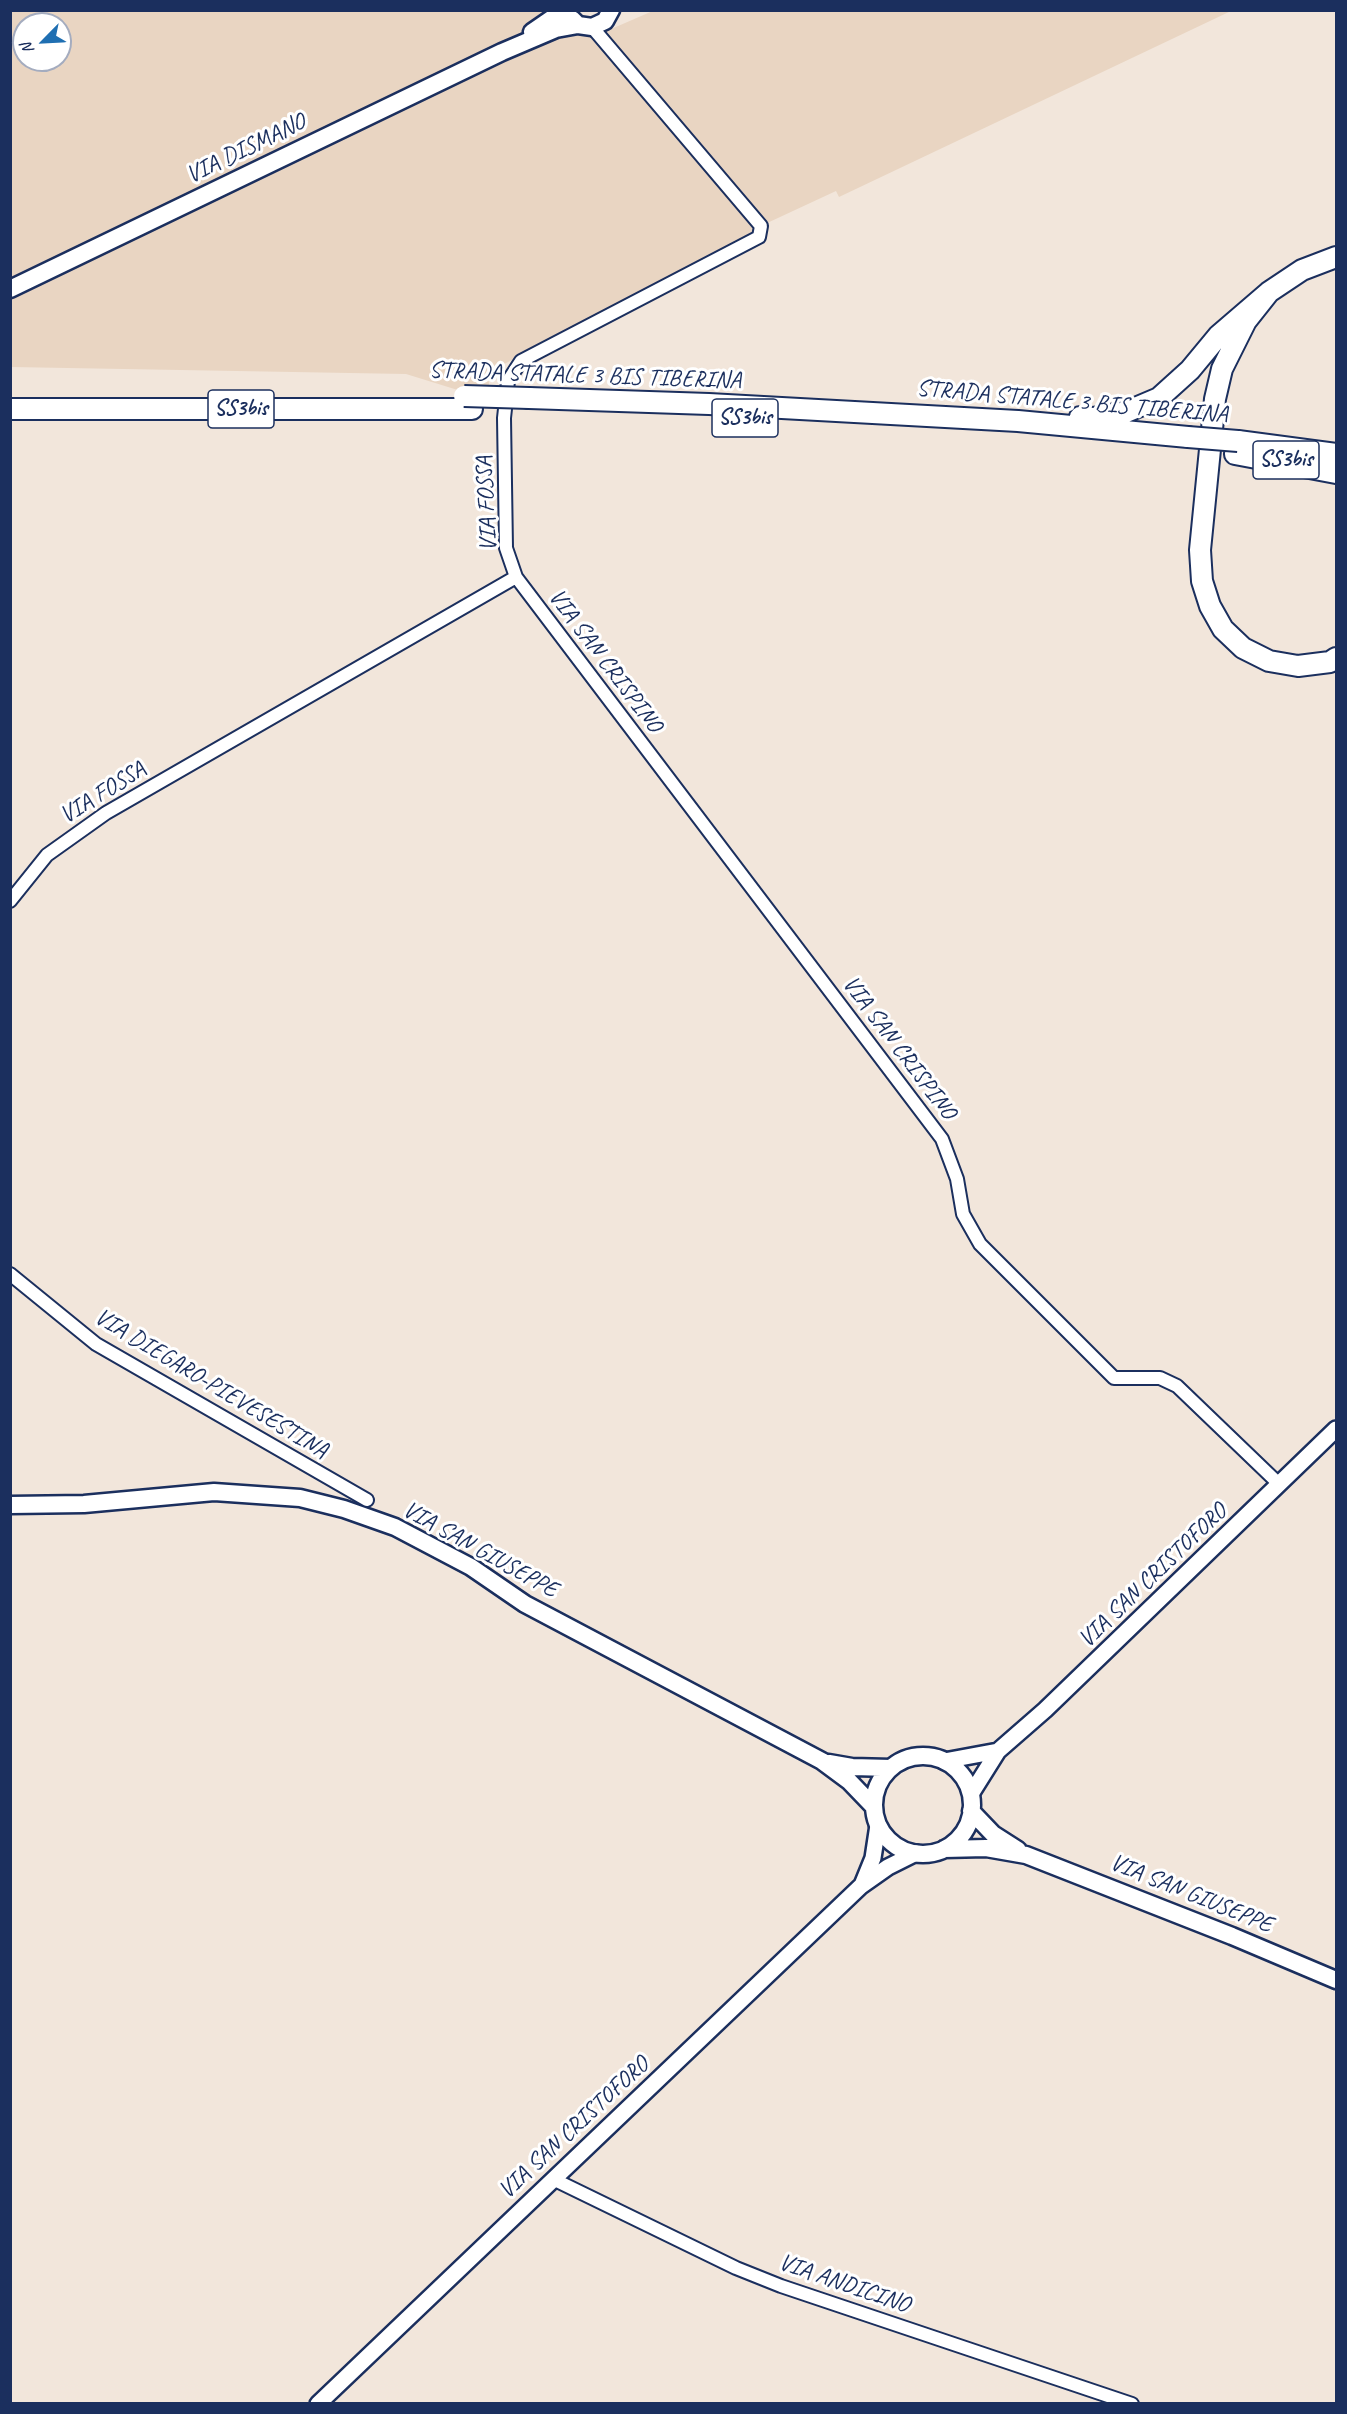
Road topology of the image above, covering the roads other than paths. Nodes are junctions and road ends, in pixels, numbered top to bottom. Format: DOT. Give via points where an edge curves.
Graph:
graph roads {
  1 [pos="566,10"];
  2 [pos="550,15"];
  3 [pos="597,21"];
  4 [pos="502,52"];
  5 [pos="1336,257"];
  6 [pos="10,289"];
  7 [pos="1269,292"];
  8 [pos="10,397"];
  9 [pos="468,403"];
  10 [pos="10,408"];
  11 [pos="1021,427"];
  12 [pos="1236,448"];
  13 [pos="1336,454"];
  14 [pos="1336,465"];
  15 [pos="1336,473"];
  16 [pos="516,577"];
  17 [pos="1336,658"];
  18 [pos="10,901"];
  19 [pos="10,1274"];
  20 [pos="1336,1429"];
  21 [pos="1280,1484"];
  22 [pos="367,1500"];
  23 [pos="10,1505"];
  24 [pos="998,1751"];
  25 [pos="822,1761"];
  26 [pos="944,1761"];
  27 [pos="891,1768"];
  28 [pos="971,1794"];
  29 [pos="874,1807"];
  30 [pos="971,1811"];
  31 [pos="878,1825"];
  32 [pos="944,1849"];
  33 [pos="916,1853"];
  34 [pos="1026,1856"];
  35 [pos="861,1886"];
  36 [pos="1336,1980"];
  37 [pos="553,2179"];
  38 [pos="318,2403"];
  39 [pos="1132,2403"];
  1 -- 2 [label="main road, VIA DISMANO"];
  1 -- 3 [label="main road"];
  2 -- 4 [label="main road, VIA DISMANO"];
  3 -- 4 [label="main road, VIA DISMANO" via="556,29"];
  3 -- 16 [label="street, VIA FOSSA" via="618,62 760,226 759,237 521,361 508,381 504,418 506,548"];
  4 -- 6 [label="main road, VIA DISMANO"];
  5 -- 7 [label="highway" via="1302,270"];
  7 -- 11 [label="highway" via="1219,335 1190,370 1159,398 1115,414 1093,418 1054,415"];
  7 -- 17 [label="highway" via="1232,345 1215,399 1200,550 1202,581 1223,629 1243,648 1269,661 1298,666"];
  8 -- 9 [label="highway, STRADA STATALE 3 BIS TIBERINA / SS3bis"];
  9 -- 10 [label="highway, STRADA STATALE 3 BIS TIBERINA / SS3bis"];
  9 -- 11 [label="highway, STRADA STATALE 3 BIS TIBERINA / SS3bis"];
  11 -- 12 [label="highway, STRADA STATALE 3 BIS TIBERINA / SS3bis, bridge"];
  12 -- 13 [label="highway, STRADA STATALE 3 BIS TIBERINA / SS3bis"];
  12 -- 14 [label="highway, STRADA STATALE 3 BIS TIBERINA / SS3bis"];
  12 -- 15 [label="highway"];
  16 -- 18 [label="street, VIA FOSSA" via="106,813 47,855"];
  16 -- 21 [label="street, VIA SAN CRISPINO" via="942,1139 957,1179 963,1214 980,1244 1114,1378 1160,1378 1177,1386"];
  19 -- 22 [label="street, VIA DIEGARO-PIEVESESTINA" via="96,1344"];
  20 -- 21 [label="street, VIA SAN CRISTOFORO"];
  21 -- 24 [label="street, VIA SAN CRISTOFORO"];
  23 -- 25 [label="main road, VIA SAN GIUSEPPE" via="214,1492 300,1498 344,1509 395,1527 471,1567 525,1604"];
  24 -- 26 [label="street"];
  24 -- 28 [label="street, VIA SAN CRISTOFORO"];
  25 -- 27 [label="main road, VIA SAN GIUSEPPE"];
  25 -- 29 [label="main road, VIA SAN GIUSEPPE"];
  26 -- 27 [label="main road" via="916,1756"];
  26 -- 28 [label="main road" via="965,1780"];
  27 -- 29 [label="main road" via="878,1785"];
  28 -- 30 [label="main road"];
  29 -- 31 [label="main road"];
  30 -- 32 [label="main road" via="963,1834"];
  30 -- 34 [label="main road, VIA SAN GIUSEPPE" via="993,1834"];
  31 -- 33 [label="main road" via="894,1844"];
  31 -- 35 [label="street, VIA SAN CRISTOFORO" via="873,1858"];
  32 -- 33 [label="main road"];
  32 -- 34 [label="main road, VIA SAN GIUSEPPE" via="986,1848"];
  33 -- 35 [label="street, VIA SAN CRISTOFORO"];
  34 -- 36 [label="main road, VIA SAN GIUSEPPE"];
  35 -- 37 [label="street, VIA SAN CRISTOFORO"];
  37 -- 38 [label="street, VIA SAN CRISTOFORO"];
  37 -- 39 [label="street, VIA ANDICINO" via="781,2286"];
}
